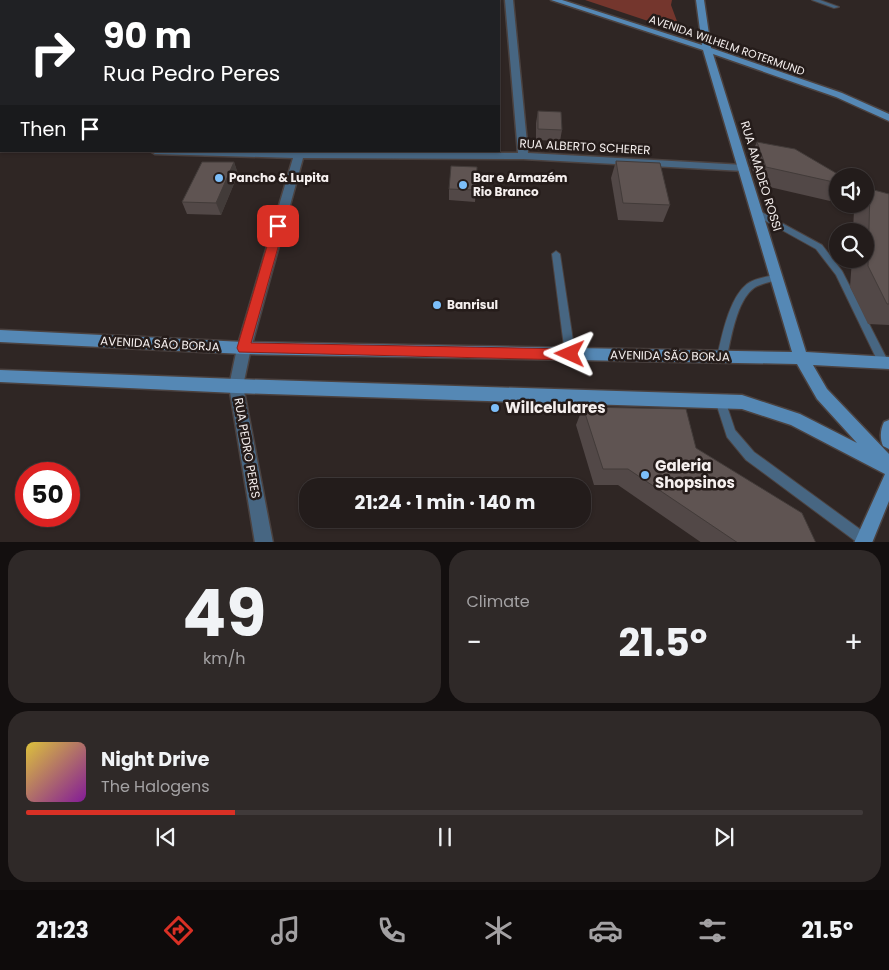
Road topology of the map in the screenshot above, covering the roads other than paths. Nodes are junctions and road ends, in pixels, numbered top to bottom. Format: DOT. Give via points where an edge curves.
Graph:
graph roads {
  1 [pos="509,0"];
  2 [pos="555,0"];
  3 [pos="700,0"];
  4 [pos="814,0"];
  5 [pos="836,7"];
  6 [pos="707,49"];
  7 [pos="889,118"];
  8 [pos="227,152"];
  9 [pos="299,153"];
  10 [pos="523,156"];
  11 [pos="744,168"];
  12 [pos="758,212"];
  13 [pos="556,254"];
  14 [pos="777,277"];
  15 [pos="0,336"];
  16 [pos="244,348"];
  17 [pos="570,354"];
  18 [pos="722,357"];
  19 [pos="801,358"];
  20 [pos="887,363"];
  21 [pos="0,376"];
  22 [pos="236,386"];
  23 [pos="720,400"];
  24 [pos="889,427"];
  25 [pos="889,441"];
  26 [pos="889,467"];
  27 [pos="889,481"];
  28 [pos="864,541"];
  29 [pos="264,542"];
  1 -- 10 [label="street"];
  2 -- 6 [label="main road, AVENIDA WILHELM ROTERMUND"];
  3 -- 6 [label="main road, RUA AMADEO ROSSI"];
  4 -- 5 [label="lane"];
  6 -- 7 [label="main road, AVENIDA WILHELM ROTERMUND" via="839,95"];
  6 -- 11 [label="main road, RUA AMADEO ROSSI"];
  8 -- 9 [label="street, RUA ALBERTO SCHERER"];
  9 -- 10 [label="street, RUA ALBERTO SCHERER"];
  9 -- 16 [label="street, RUA PEDRO PERES"];
  10 -- 11 [label="street, RUA ALBERTO SCHERER"];
  11 -- 12 [label="main road, RUA AMADEO ROSSI"];
  12 -- 14 [label="main road, RUA AMADEO ROSSI"];
  12 -- 20 [label="lane" via="819,247 839,273"];
  13 -- 17 [label="lane"];
  14 -- 18 [label="lane" via="750,287 727,330"];
  14 -- 19 [label="main road, RUA AMADEO ROSSI"];
  15 -- 16 [label="main road, AVENIDA SÃO BORJA"];
  16 -- 17 [label="main road, AVENIDA SÃO BORJA"];
  16 -- 22 [label="street, RUA PEDRO PERES"];
  17 -- 18 [label="main road, AVENIDA SÃO BORJA"];
  18 -- 19 [label="main road, AVENIDA SÃO BORJA"];
  19 -- 20 [label="main road, AVENIDA SÃO BORJA"];
  19 -- 26 [label="main road, RUA AMADEO ROSSI" via="822,394"];
  21 -- 22 [label="main road"];
  22 -- 23 [label="main road"];
  22 -- 29 [label="street, RUA PEDRO PERES"];
  23 -- 26 [label="main road" via="742,402 795,419"];
  23 -- 28 [label="lane" via="731,433 750,456"];
  24 -- 25 [label="main road"];
  27 -- 28 [label="main road"];
}
